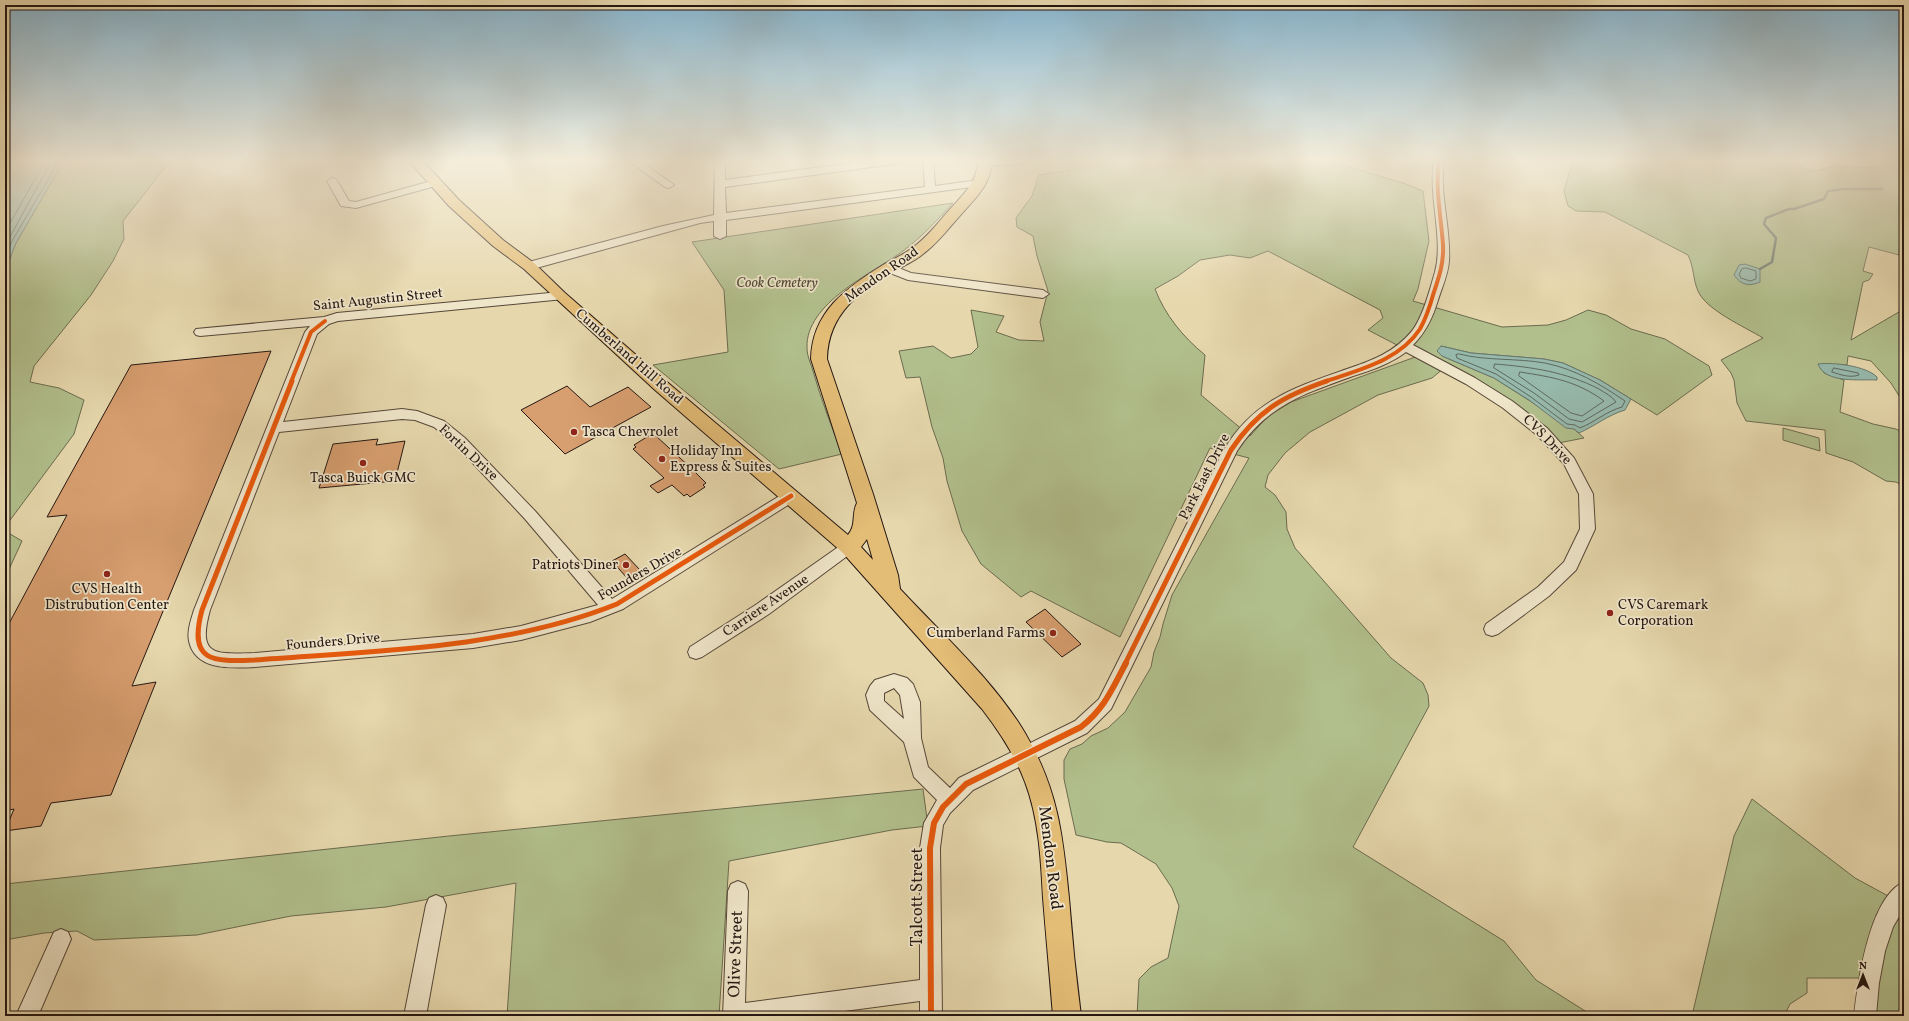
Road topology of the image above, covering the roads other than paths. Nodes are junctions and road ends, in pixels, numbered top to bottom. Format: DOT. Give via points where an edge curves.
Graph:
graph roads {
  1 [pos="460,208"];
  2 [pos="721,208"];
  3 [pos="788,208"];
  4 [pos="959,208"];
  5 [pos="1439,208"];
  6 [pos="721,217"];
  7 [pos="720,236"];
  8 [pos="529,266"];
  9 [pos="889,268"];
  10 [pos="1042,294"];
  11 [pos="560,296"];
  12 [pos="325,321"];
  13 [pos="200,332"];
  14 [pos="1404,346"];
  15 [pos="272,428"];
  16 [pos="864,494"];
  17 [pos="791,496"];
  18 [pos="874,531"];
  19 [pos="846,552"];
  20 [pos="891,595"];
  21 [pos="609,608"];
  22 [pos="1492,628"];
  23 [pos="696,652"];
  24 [pos="912,738"];
  25 [pos="1025,755"];
  26 [pos="950,801"];
  27 [pos="738,891"];
  28 [pos="1904,892"];
  29 [pos="436,905"];
  30 [pos="61,940"];
  31 [pos="931,989"];
  32 [pos="27,1016"];
  33 [pos="415,1016"];
  34 [pos="734,1016"];
  35 [pos="931,1016"];
  36 [pos="1067,1016"];
  37 [pos="1865,1016"];
  1 -- 8 [label="main road, Cumberland Hill Road" via="498,244"];
  2 -- 6 [label="street"];
  3 -- 6 [label="street"];
  4 -- 9 [label="main road, Mendon Road" via="924,246"];
  5 -- 14 [label="street, Park East Drive" via="1442,267 1423,323"];
  6 -- 7 [label="street"];
  6 -- 8 [label="street" via="667,228"];
  8 -- 11 [label="main road, Cumberland Hill Road"];
  9 -- 10 [label="street" via="908,276"];
  9 -- 16 [label="main road, Mendon Road" via="861,287 838,308 822,331 818,348 820,363"];
  11 -- 12 [label="street, Saint Augustin Street" via="337,317"];
  11 -- 17 [label="main road, Cumberland Hill Road" via="660,386"];
  12 -- 13 [label="street, Saint Augustin Street"];
  12 -- 15 [label="street, Founders Drive" via="311,332"];
  14 -- 22 [label="street, CVS Drive" via="1476,383 1528,419 1570,464 1588,499 1586,532 1570,565 1551,585"];
  14 -- 25 [label="street, Park East Drive" via="1380,362 1284,398 1263,411 1245,428 1231,450 1106,704 1090,720 1072,732"];
  15 -- 21 [label="street, Fortin Drive" via="402,414 439,424 460,441 530,515"];
  15 -- 21 [label="street, Founders Drive" via="198,621 197,641 207,655 227,661 255,660 473,641 550,627"];
  16 -- 18 [label="main road, Mendon Road"];
  16 -- 19 [label="main road, Mendon Road" via="863,530"];
  17 -- 19 [label="main road, Cumberland Hill Road"];
  17 -- 21 [label="street, Founders Drive"];
  18 -- 19 [label="main road" via="870,538"];
  18 -- 20 [label="main road, Mendon Road" via="888,575"];
  19 -- 20 [label="main road, Mendon Road"];
  19 -- 23 [label="street, Carriere Avenue"];
  20 -- 25 [label="main road, Mendon Road" via="992,704"];
  24 -- 26 [label="street" via="920,771"];
  25 -- 26 [label="street, Talcott Street" via="966,784"];
  25 -- 36 [label="main road, Mendon Road" via="1042,796 1051,840"];
  26 -- 31 [label="street, Talcott Street" via="943,807 934,823 930,848"];
  27 -- 34 [label="street, Olive Street"];
  28 -- 37 [label="street" via="1890,910 1877,938 1869,969"];
  29 -- 33 [label="street"];
  30 -- 32 [label="street"];
  31 -- 34 [label="street"];
  31 -- 35 [label="street, Talcott Street"];
}
